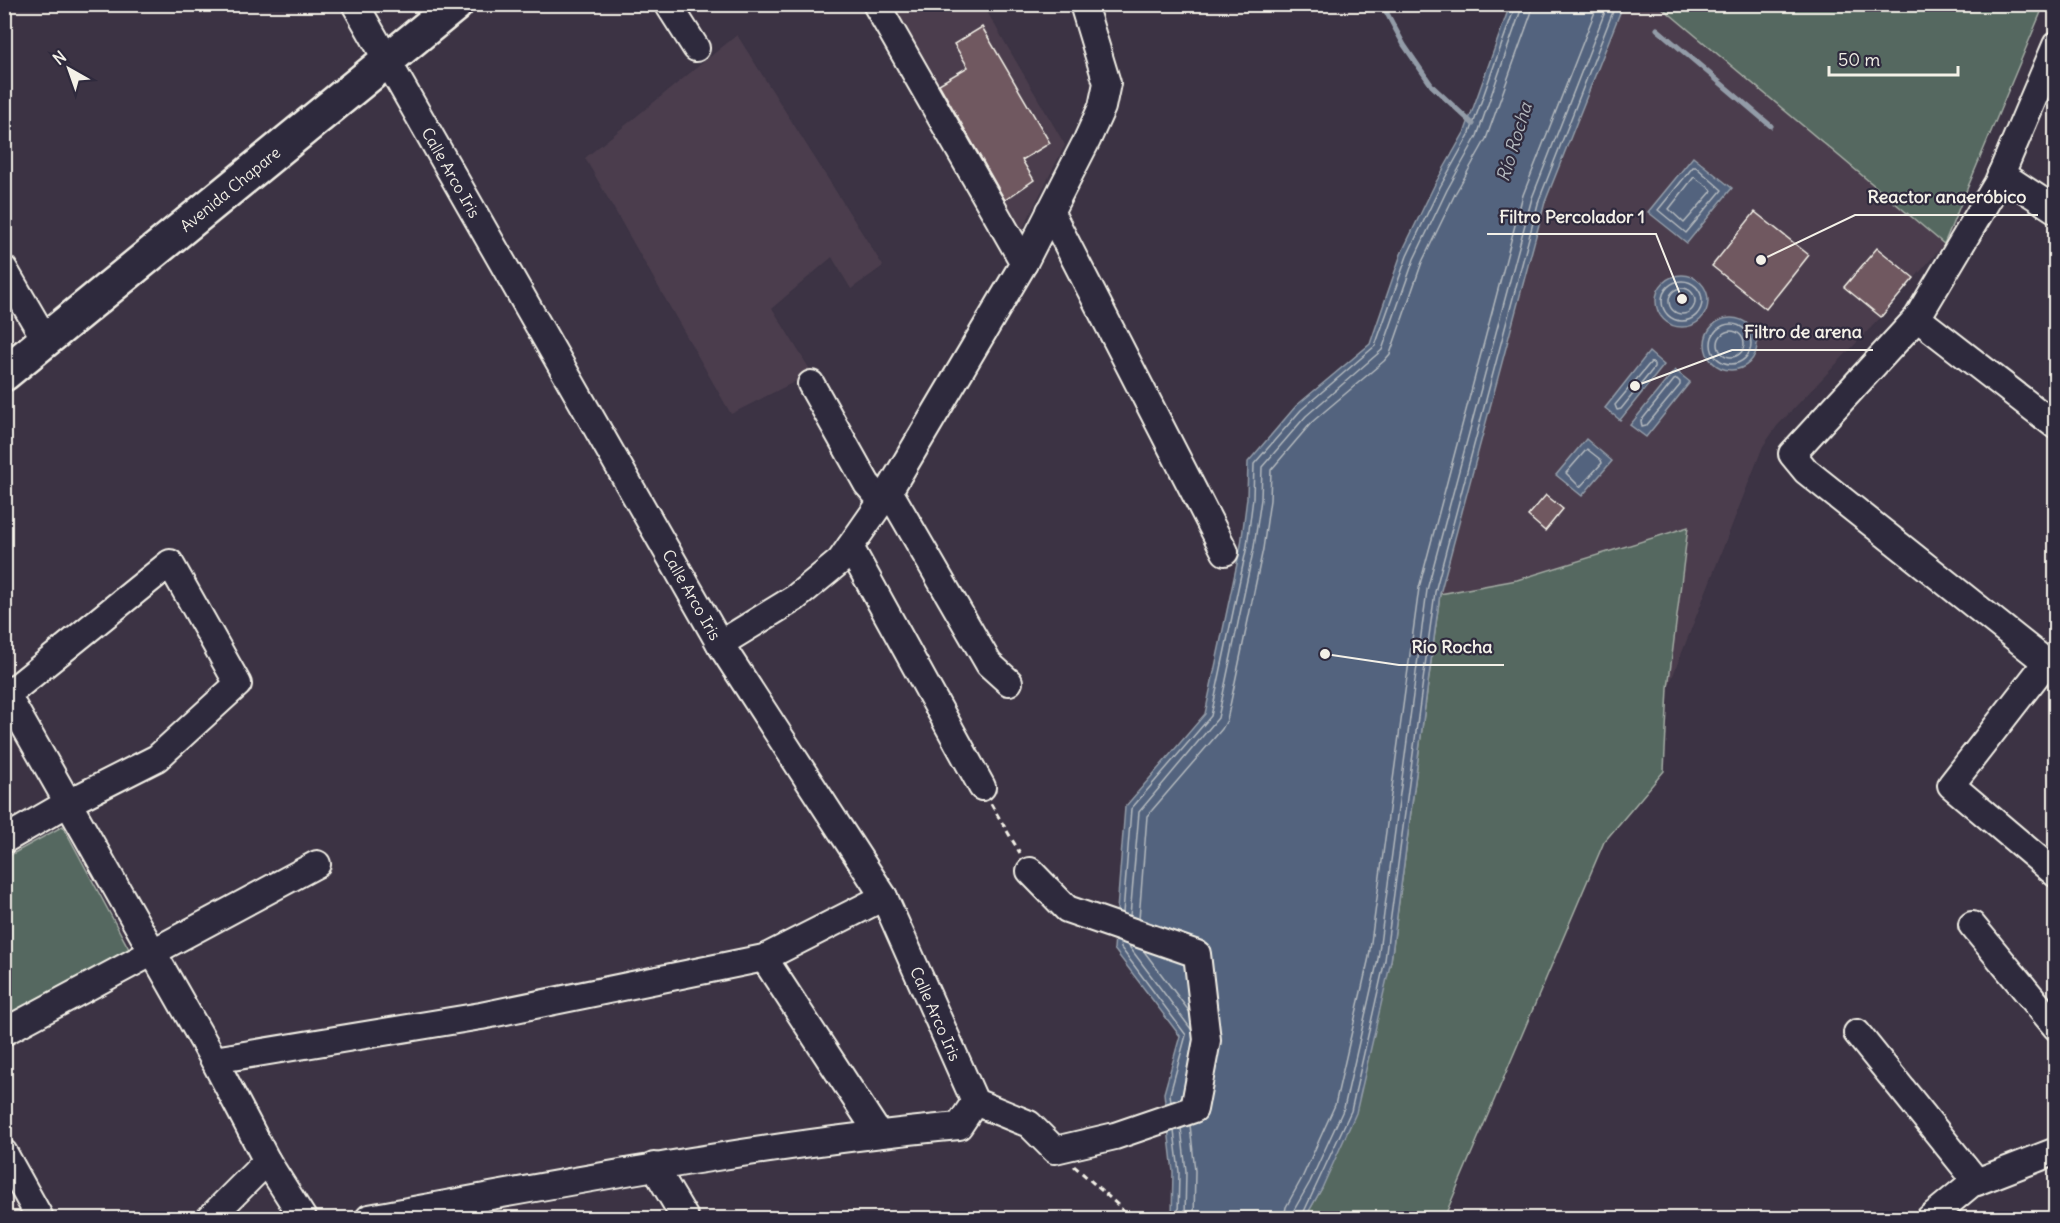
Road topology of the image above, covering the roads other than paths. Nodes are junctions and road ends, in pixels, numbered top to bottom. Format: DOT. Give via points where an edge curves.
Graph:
graph roads {
  1 [pos="354,4"];
  2 [pos="456,4"];
  3 [pos="668,4"];
  4 [pos="876,4"];
  5 [pos="1083,4"];
  6 [pos="2055,45"];
  7 [pos="696,48"];
  8 [pos="388,60"];
  9 [pos="2001,174"];
  10 [pos="2055,210"];
  11 [pos="1050,211"];
  12 [pos="1024,263"];
  13 [pos="4,269"];
  14 [pos="1917,318"];
  15 [pos="46,340"];
  16 [pos="4,374"];
  17 [pos="811,384"];
  18 [pos="2055,426"];
  19 [pos="886,496"];
  20 [pos="850,547"];
  21 [pos="1225,552"];
  22 [pos="720,644"];
  23 [pos="2051,666"];
  24 [pos="1009,682"];
  25 [pos="6,692"];
  26 [pos="982,787"];
  27 [pos="68,803"];
  28 [pos="4,840"];
  29 [pos="317,864"];
  30 [pos="1030,871"];
  31 [pos="2055,874"];
  32 [pos="884,897"];
  33 [pos="1972,925"];
  34 [pos="153,952"];
  35 [pos="764,958"];
  36 [pos="2051,1014"];
  37 [pos="4,1032"];
  38 [pos="1857,1033"];
  39 [pos="214,1060"];
  40 [pos="975,1102"];
  41 [pos="878,1133"];
  42 [pos="2055,1151"];
  43 [pos="4,1153"];
  44 [pos="267,1161"];
  45 [pos="654,1167"];
  46 [pos="1977,1182"];
  47 [pos="40,1218"];
  48 [pos="210,1218"];
  49 [pos="303,1218"];
  50 [pos="369,1218"];
  51 [pos="685,1218"];
  52 [pos="1930,1218"];
  1 -- 8 [label="street, Calle Arco Iris"];
  2 -- 8 [label="main road, Avenida Chapare"];
  3 -- 7 [label="street"];
  4 -- 12 [label="street"];
  5 -- 11 [label="street" via="1107,83 1102,107"];
  6 -- 9 [label="street"];
  8 -- 15 [label="main road, Avenida Chapare"];
  8 -- 22 [label="street, Calle Arco Iris"];
  9 -- 10 [label="street"];
  9 -- 14 [label="street"];
  11 -- 12 [label="street"];
  11 -- 21 [label="street"];
  12 -- 19 [label="street"];
  13 -- 15 [label="street"];
  14 -- 18 [label="street"];
  14 -- 23 [label="street" via="1792,454 1806,471"];
  15 -- 16 [label="main road, Avenida Chapare"];
  17 -- 19 [label="street" via="867,484"];
  19 -- 20 [label="street"];
  19 -- 24 [label="street" via="989,664"];
  20 -- 22 [label="street" via="840,561 795,598"];
  20 -- 26 [label="street"];
  22 -- 32 [label="street, Calle Arco Iris"];
  23 -- 31 [label="street" via="1951,785"];
  25 -- 27 [label="street"];
  25 -- 27 [label="street" via="170,563 237,684 157,758"];
  27 -- 28 [label="street"];
  27 -- 34 [label="street"];
  29 -- 34 [label="street"];
  30 -- 40 [label="street" via="1067,909 1197,954 1207,1040 1194,1109 1114,1136 1055,1150 1029,1124"];
  32 -- 35 [label="street"];
  32 -- 40 [label="street, Calle Arco Iris"];
  33 -- 36 [label="street"];
  34 -- 37 [label="street"];
  34 -- 39 [label="street"];
  35 -- 39 [label="street" via="481,1016"];
  35 -- 41 [label="street"];
  38 -- 46 [label="street"];
  39 -- 44 [label="street"];
  40 -- 41 [label="street" via="959,1126"];
  41 -- 45 [label="street"];
  42 -- 46 [label="street"];
  43 -- 47 [label="street"];
  44 -- 48 [label="street"];
  44 -- 49 [label="street"];
  45 -- 50 [label="street"];
  45 -- 51 [label="street"];
  46 -- 52 [label="street"];
}
